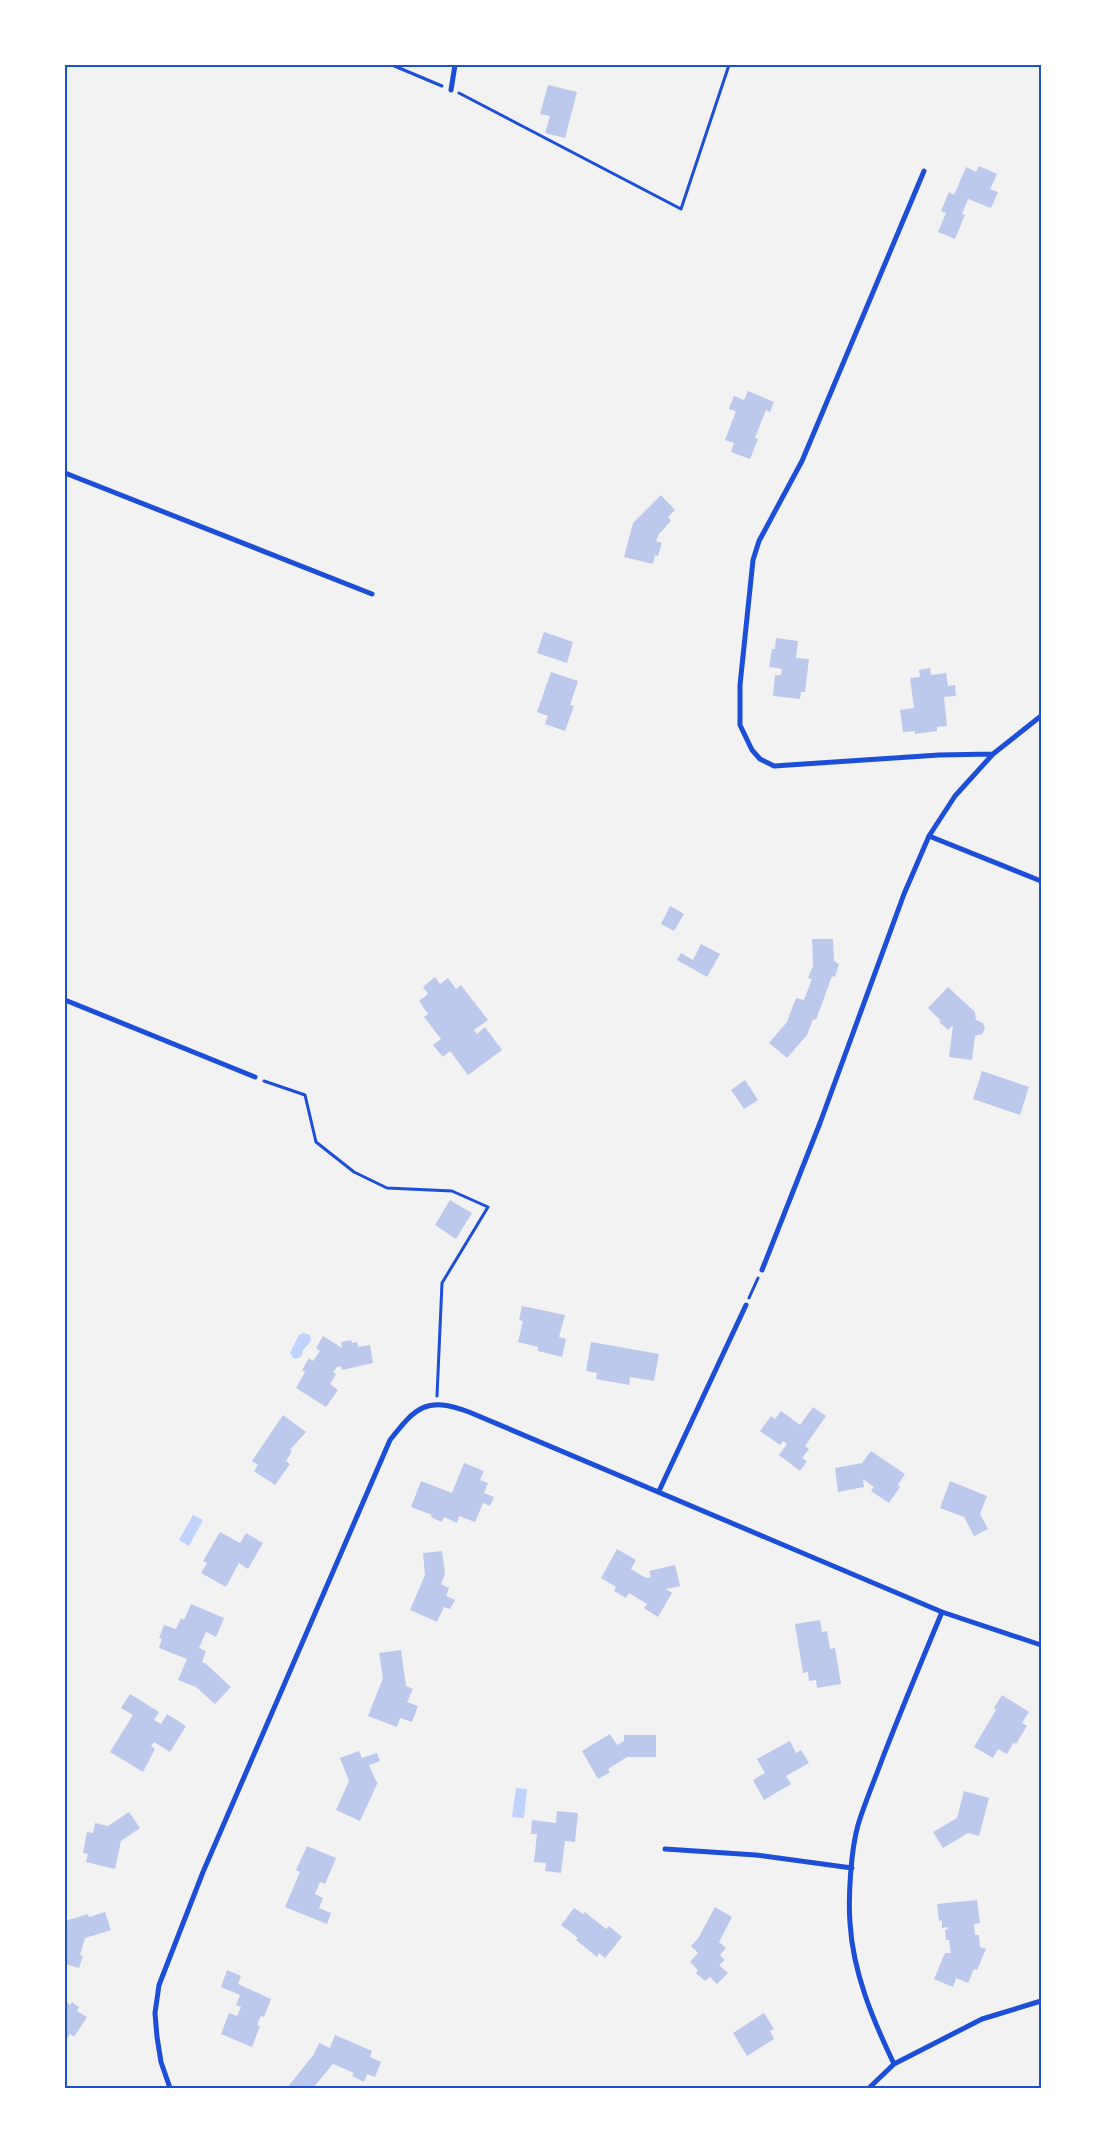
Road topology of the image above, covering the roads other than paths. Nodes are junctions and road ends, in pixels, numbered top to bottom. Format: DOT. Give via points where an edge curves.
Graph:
graph roads {
  1 [pos="455,65"];
  2 [pos="451,90"];
  3 [pos="924,171"];
  4 [pos="65,472"];
  5 [pos="372,594"];
  6 [pos="1041,716"];
  7 [pos="993,754"];
  8 [pos="929,836"];
  9 [pos="1041,881"];
  10 [pos="65,1000"];
  11 [pos="255,1077"];
  12 [pos="762,1270"];
  13 [pos="746,1305"];
  14 [pos="659,1491"];
  15 [pos="942,1612"];
  16 [pos="1041,1645"];
  17 [pos="665,1849"];
  18 [pos="852,1868"];
  19 [pos="1041,2001"];
  20 [pos="894,2064"];
  21 [pos="170,2088"];
  22 [pos="869,2088"];
  1 -- 2 [label="street"];
  3 -- 7 [label="street" via="802,461 759,541 753,560 740,685 740,725 752,750 760,759 774,766"];
  4 -- 5 [label="street"];
  6 -- 7 [label="street"];
  7 -- 8 [label="street" via="955,796"];
  8 -- 9 [label="street"];
  8 -- 12 [label="street" via="904,894"];
  10 -- 11 [label="street"];
  13 -- 14 [label="street"];
  14 -- 15 [label="street"];
  14 -- 21 [label="street" via="460,1409 436,1404 419,1408 403,1424 390,1440 203,1872 159,1985 155,2013 157,2037"];
  15 -- 16 [label="street"];
  15 -- 18 [label="street" via="869,1794 858,1826"];
  17 -- 18 [label="street" via="756,1855"];
  18 -- 20 [label="street" via="850,1923 856,1964 869,2010"];
  19 -- 20 [label="street" via="982,2020"];
  20 -- 22 [label="street"];
}
